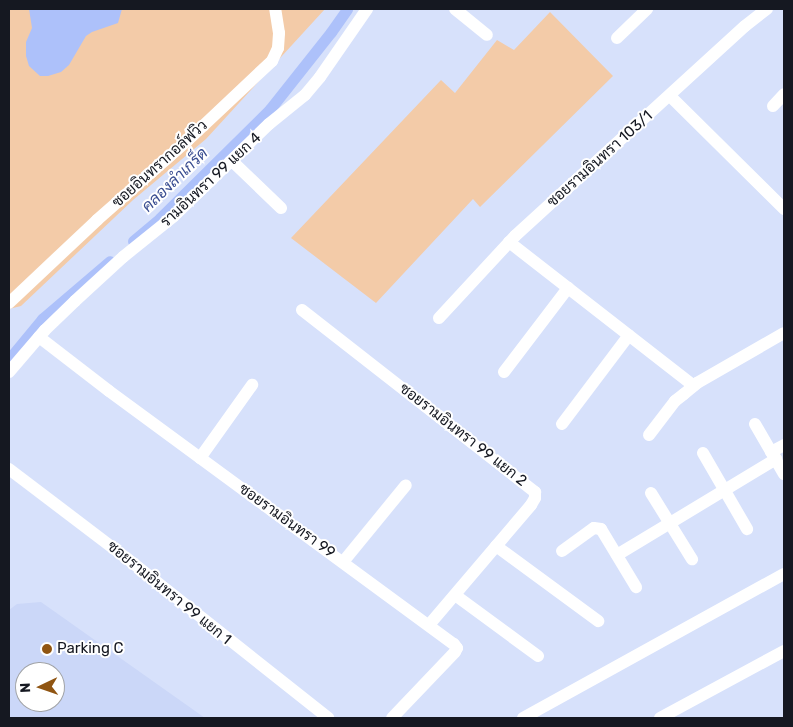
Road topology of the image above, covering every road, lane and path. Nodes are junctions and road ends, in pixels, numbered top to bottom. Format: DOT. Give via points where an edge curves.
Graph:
graph roads {
  1 [pos="275,9"];
  2 [pos="367,9"];
  3 [pos="455,9"];
  4 [pos="647,9"];
  5 [pos="761,10"];
  6 [pos="487,35"];
  7 [pos="617,38"];
  8 [pos="784,94"];
  9 [pos="670,96"];
  10 [pos="773,106"];
  11 [pos="232,161"];
  12 [pos="281,208"];
  13 [pos="784,209"];
  14 [pos="509,242"];
  15 [pos="568,288"];
  16 [pos="9,303"];
  17 [pos="302,310"];
  18 [pos="439,318"];
  19 [pos="784,333"];
  20 [pos="629,335"];
  21 [pos="40,337"];
  22 [pos="9,372"];
  23 [pos="504,372"];
  24 [pos="252,385"];
  25 [pos="694,386"];
  26 [pos="562,424"];
  27 [pos="755,424"];
  28 [pos="650,435"];
  29 [pos="784,445"];
  30 [pos="703,453"];
  31 [pos="774,456"];
  32 [pos="200,458"];
  33 [pos="9,469"];
  34 [pos="784,474"];
  35 [pos="406,485"];
  36 [pos="724,490"];
  37 [pos="651,493"];
  38 [pos="670,523"];
  39 [pos="747,529"];
  40 [pos="496,546"];
  41 [pos="562,551"];
  42 [pos="617,554"];
  43 [pos="692,559"];
  44 [pos="343,562"];
  45 [pos="784,574"];
  46 [pos="636,587"];
  47 [pos="455,595"];
  48 [pos="598,621"];
  49 [pos="429,625"];
  50 [pos="784,651"];
  51 [pos="538,656"];
  52 [pos="328,718"];
  53 [pos="392,718"];
  54 [pos="523,718"];
  55 [pos="660,718"];
  1 -- 16 [label="street, ซอยอินทรากอล์ฟวิว" via="279,33 278,48 272,61"];
  2 -- 11 [label="street, รามอินทรา 99 แยก 4" via="320,78"];
  3 -- 6 [label="street"];
  4 -- 7 [label="street"];
  5 -- 9 [label="street, ซอยรามอินทรา 103/1"];
  8 -- 10 [label="street"];
  9 -- 13 [label="street"];
  9 -- 14 [label="street, ซอยรามอินทรา 103/1"];
  11 -- 12 [label="street"];
  11 -- 21 [label="street, รามอินทรา 99 แยก 4" via="174,216 123,257"];
  14 -- 15 [label="street"];
  14 -- 18 [label="street, ซอยรามอินทรา 103/1"];
  15 -- 20 [label="street"];
  15 -- 23 [label="street"];
  17 -- 40 [label="street, ซอยรามอินทรา 99 แยก 2" via="535,492 531,505"];
  19 -- 25 [label="street"];
  20 -- 25 [label="street"];
  20 -- 26 [label="street"];
  21 -- 22 [label="street, รามอินทรา 99 แยก 4"];
  21 -- 32 [label="street, ซอยรามอินทรา 99"];
  24 -- 32 [label="street"];
  25 -- 28 [label="street" via="675,401"];
  27 -- 31 [label="street"];
  29 -- 31 [label="street"];
  30 -- 36 [label="street"];
  31 -- 34 [label="street"];
  31 -- 36 [label="street"];
  32 -- 44 [label="street, ซอยรามอินทรา 99"];
  33 -- 52 [label="street, ซอยรามอินทรา 99 แยก 1"];
  35 -- 44 [label="street"];
  36 -- 38 [label="street"];
  36 -- 39 [label="street"];
  37 -- 38 [label="street"];
  38 -- 42 [label="street"];
  38 -- 43 [label="street"];
  40 -- 47 [label="street, ซอยรามอินทรา 99 แยก 2"];
  40 -- 48 [label="street"];
  41 -- 42 [label="street" via="598,528"];
  42 -- 46 [label="street"];
  44 -- 49 [label="street, ซอยรามอินทรา 99"];
  45 -- 54 [label="street"];
  47 -- 49 [label="street, ซอยรามอินทรา 99 แยก 2"];
  47 -- 51 [label="street"];
  49 -- 53 [label="street, ซอยรามอินทรา 99" via="457,648"];
  50 -- 55 [label="street"];
}
